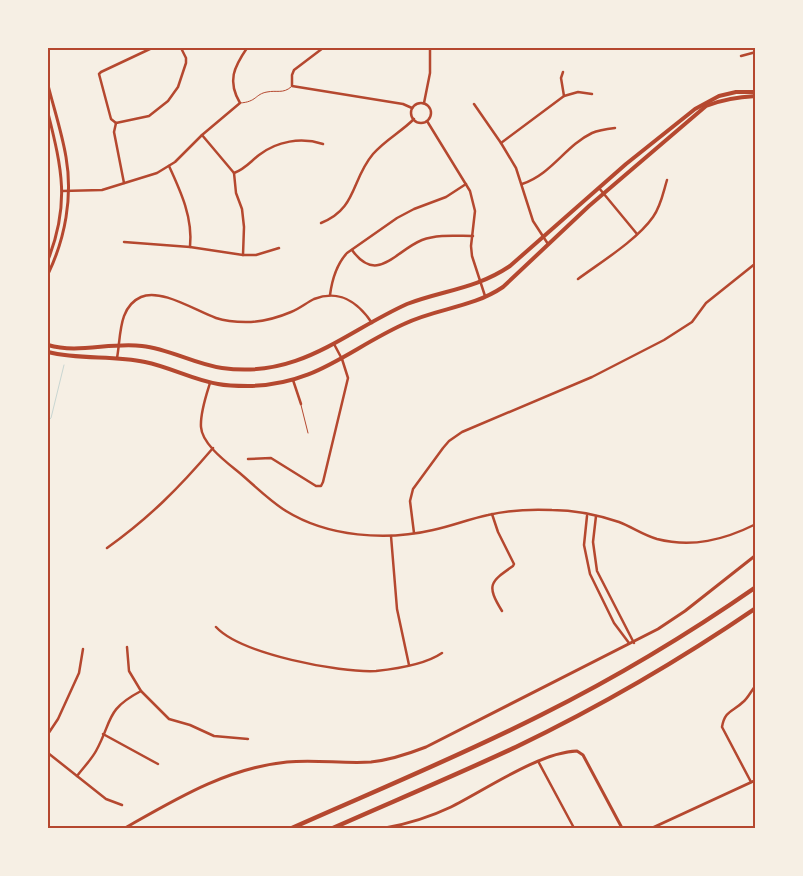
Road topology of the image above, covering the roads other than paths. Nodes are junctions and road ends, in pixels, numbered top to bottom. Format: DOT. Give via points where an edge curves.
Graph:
graph roads {
  1 [pos="152,48"];
  2 [pos="181,48"];
  3 [pos="247,48"];
  4 [pos="323,48"];
  5 [pos="430,48"];
  6 [pos="756,52"];
  7 [pos="741,56"];
  8 [pos="563,72"];
  9 [pos="48,85"];
  10 [pos="292,86"];
  11 [pos="756,92"];
  12 [pos="592,94"];
  13 [pos="564,96"];
  14 [pos="756,96"];
  15 [pos="240,103"];
  16 [pos="424,104"];
  17 [pos="474,104"];
  18 [pos="412,108"];
  19 [pos="48,113"];
  20 [pos="414,119"];
  21 [pos="427,121"];
  22 [pos="116,123"];
  23 [pos="615,128"];
  24 [pos="50,129"];
  25 [pos="202,135"];
  26 [pos="501,143"];
  27 [pos="323,144"];
  28 [pos="169,166"];
  29 [pos="234,173"];
  30 [pos="667,180"];
  31 [pos="124,184"];
  32 [pos="466,184"];
  33 [pos="522,184"];
  34 [pos="599,188"];
  35 [pos="62,192"];
  36 [pos="68,192"];
  37 [pos="603,194"];
  38 [pos="321,223"];
  39 [pos="636,234"];
  40 [pos="472,236"];
  41 [pos="543,238"];
  42 [pos="124,242"];
  43 [pos="548,244"];
  44 [pos="190,248"];
  45 [pos="279,248"];
  46 [pos="352,250"];
  47 [pos="243,256"];
  48 [pos="48,260"];
  49 [pos="756,262"];
  50 [pos="48,274"];
  51 [pos="578,279"];
  52 [pos="480,283"];
  53 [pos="330,296"];
  54 [pos="485,298"];
  55 [pos="372,323"];
  56 [pos="119,344"];
  57 [pos="334,344"];
  58 [pos="48,345"];
  59 [pos="48,352"];
  60 [pos="117,358"];
  61 [pos="342,359"];
  62 [pos="293,380"];
  63 [pos="210,382"];
  64 [pos="301,404"];
  65 [pos="308,433"];
  66 [pos="213,448"];
  67 [pos="248,459"];
  68 [pos="492,514"];
  69 [pos="587,515"];
  70 [pos="596,516"];
  71 [pos="756,524"];
  72 [pos="414,533"];
  73 [pos="391,535"];
  74 [pos="107,548"];
  75 [pos="756,555"];
  76 [pos="597,571"];
  77 [pos="590,574"];
  78 [pos="756,587"];
  79 [pos="756,608"];
  80 [pos="502,611"];
  81 [pos="216,627"];
  82 [pos="632,644"];
  83 [pos="127,647"];
  84 [pos="83,649"];
  85 [pos="442,653"];
  86 [pos="409,665"];
  87 [pos="756,685"];
  88 [pos="141,691"];
  89 [pos="48,734"];
  90 [pos="103,734"];
  91 [pos="248,739"];
  92 [pos="48,753"];
  93 [pos="538,762"];
  94 [pos="158,764"];
  95 [pos="77,776"];
  96 [pos="756,780"];
  97 [pos="751,782"];
  98 [pos="122,805"];
  99 [pos="125,828"];
  100 [pos="292,828"];
  101 [pos="333,828"];
  102 [pos="385,828"];
  103 [pos="574,828"];
  104 [pos="622,828"];
  105 [pos="652,828"];
  1 -- 22 [label="street" via="99,74 111,119"];
  2 -- 22 [label="street" via="186,63 178,87 168,101 149,116"];
  3 -- 15 [label="street" via="232,78 234,94"];
  4 -- 10 [label="street" via="294,70"];
  5 -- 16 [label="street" via="430,73"];
  6 -- 7 [label="street"];
  8 -- 13 [label="street"];
  9 -- 36 [label="street" via="66,158"];
  10 -- 15 [label="lane" via="284,92 265,92 251,102"];
  10 -- 18 [label="street"];
  11 -- 34 [label="main road" via="719,96 696,109"];
  12 -- 13 [label="street" via="578,92"];
  13 -- 26 [label="street"];
  14 -- 37 [label="main road" via="736,96 706,106"];
  15 -- 25 [label="street"];
  16 -- 18 [label="street"];
  16 -- 21 [label="street" via="431,111"];
  17 -- 26 [label="street"];
  18 -- 20 [label="street"];
  19 -- 24 [label="street"];
  20 -- 21 [label="street" via="420,123"];
  20 -- 38 [label="street" via="366,163 346,206"];
  21 -- 32 [label="street"];
  22 -- 31 [label="street" via="114,132"];
  23 -- 33 [label="street" via="586,136 538,178"];
  24 -- 35 [label="street" via="61,167"];
  25 -- 28 [label="street"];
  25 -- 29 [label="street"];
  26 -- 33 [label="street"];
  27 -- 29 [label="street" via="305,140 283,143"];
  28 -- 31 [label="street" via="157,174"];
  28 -- 44 [label="street" via="189,218"];
  29 -- 47 [label="street" via="236,193 242,208"];
  30 -- 39 [label="street" via="654,217"];
  31 -- 36 [label="street" via="102,190"];
  32 -- 40 [label="street" via="476,212"];
  32 -- 46 [label="street" via="441,200 397,218"];
  33 -- 41 [label="street" via="530,213"];
  34 -- 37 [label="street"];
  34 -- 41 [label="main road"];
  35 -- 36 [label="street"];
  35 -- 48 [label="street" via="58,228"];
  36 -- 50 [label="street" via="61,240"];
  37 -- 39 [label="street"];
  37 -- 43 [label="main road"];
  39 -- 51 [label="street"];
  40 -- 46 [label="street" via="422,240 381,265 365,264"];
  40 -- 52 [label="street" via="472,256"];
  41 -- 43 [label="street"];
  41 -- 52 [label="main road" via="510,266"];
  42 -- 44 [label="street"];
  43 -- 54 [label="main road" via="503,287"];
  44 -- 47 [label="street"];
  45 -- 47 [label="street"];
  46 -- 53 [label="street" via="333,277"];
  49 -- 72 [label="street" via="706,304 692,322 659,342 592,377 462,432 449,441 411,496"];
  52 -- 54 [label="street"];
  52 -- 55 [label="main road" via="421,298"];
  53 -- 55 [label="street" via="354,302"];
  53 -- 56 [label="street" via="274,318 245,322 218,319 164,296 147,294 134,300 126,310"];
  54 -- 61 [label="main road" via="404,324"];
  55 -- 57 [label="main road"];
  56 -- 57 [label="main road" via="154,348 219,368 251,370 294,363"];
  56 -- 58 [label="main road" via="69,348"];
  56 -- 60 [label="street"];
  57 -- 61 [label="street"];
  59 -- 60 [label="main road"];
  60 -- 63 [label="main road" via="146,362"];
  61 -- 62 [label="main road"];
  61 -- 67 [label="street" via="348,378 321,486 271,458"];
  62 -- 63 [label="main road" via="255,386"];
  62 -- 64 [label="street"];
  63 -- 66 [label="street" via="201,426 203,436"];
  64 -- 65 [label="lane"];
  66 -- 73 [label="street" via="258,489 306,522 354,533"];
  66 -- 74 [label="street" via="165,502"];
  68 -- 69 [label="street" via="528,509"];
  68 -- 72 [label="street"];
  68 -- 80 [label="street" via="514,564 492,584"];
  69 -- 70 [label="street"];
  69 -- 77 [label="street" via="584,545"];
  70 -- 71 [label="street" via="648,536 678,542 712,541"];
  70 -- 76 [label="street" via="593,542"];
  72 -- 73 [label="street"];
  73 -- 86 [label="street" via="397,609"];
  75 -- 82 [label="street" via="685,611"];
  76 -- 77 [label="street"];
  76 -- 82 [label="street"];
  77 -- 82 [label="street" via="614,623"];
  78 -- 100 [label="highway" via="684,635 568,701 494,738"];
  79 -- 101 [label="highway" via="644,678 549,730"];
  81 -- 86 [label="street" via="223,634 262,651 320,666 375,671"];
  82 -- 99 [label="street" via="412,753 373,762 298,761 249,768 213,780"];
  83 -- 88 [label="street" via="129,671"];
  84 -- 89 [label="street" via="79,673"];
  85 -- 86 [label="street"];
  87 -- 97 [label="street" via="742,703 732,709 722,727"];
  88 -- 90 [label="street" via="126,699 112,713"];
  88 -- 91 [label="street" via="169,719 214,736"];
  90 -- 94 [label="street"];
  90 -- 95 [label="street" via="95,752"];
  92 -- 95 [label="street"];
  93 -- 102 [label="street" via="449,808"];
  93 -- 103 [label="street"];
  93 -- 104 [label="street" via="577,751 583,755"];
  95 -- 98 [label="street" via="106,799"];
  96 -- 97 [label="street"];
  97 -- 105 [label="street"];
}
